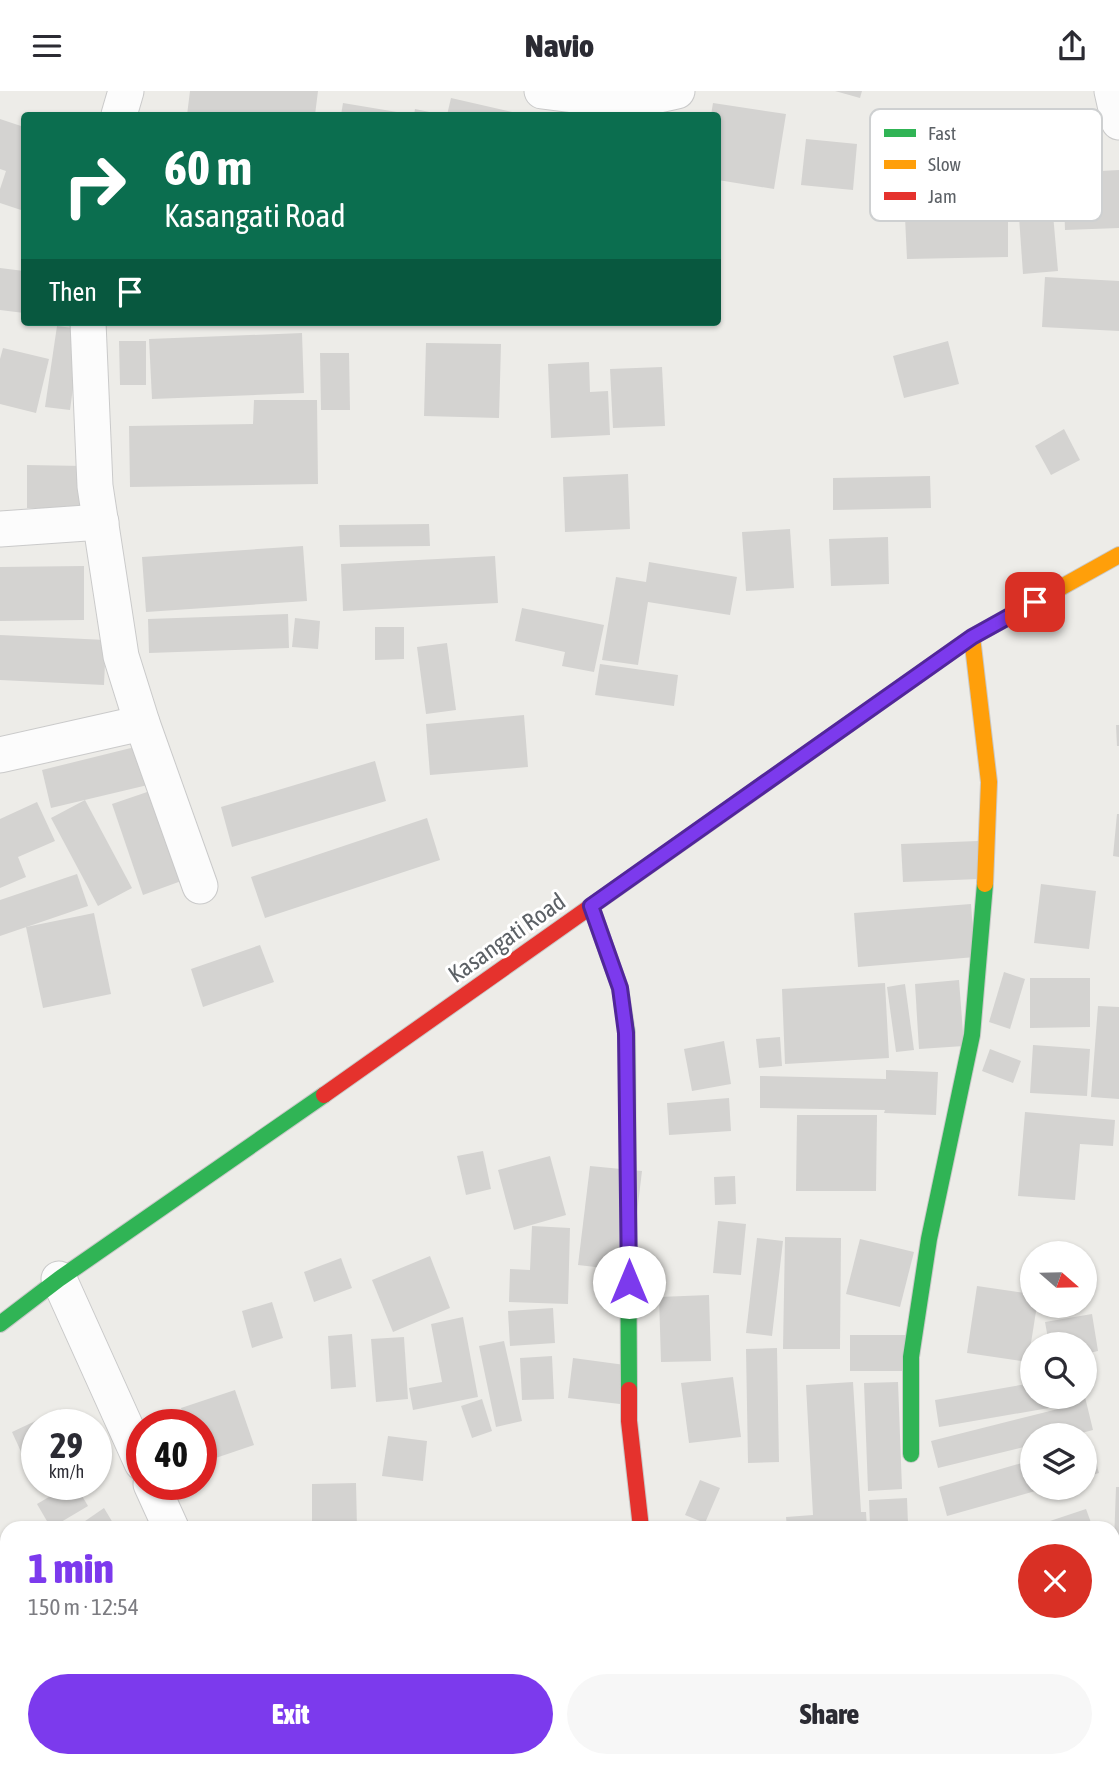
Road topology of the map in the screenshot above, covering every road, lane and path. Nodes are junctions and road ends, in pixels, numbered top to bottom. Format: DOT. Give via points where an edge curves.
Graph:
graph roads {
  1 [pos="126,91"];
  2 [pos="542,91"];
  3 [pos="677,91"];
  4 [pos="1112,91"];
  5 [pos="119,112"];
  6 [pos="1119,122"];
  7 [pos="89,326"];
  8 [pos="101,522"];
  9 [pos="0,529"];
  10 [pos="1119,555"];
  11 [pos="972,637"];
  12 [pos="142,723"];
  13 [pos="0,755"];
  14 [pos="200,886"];
  15 [pos="591,906"];
  16 [pos="60,1279"];
  17 [pos="0,1324"];
  18 [pos="126,1427"];
  19 [pos="911,1454"];
  20 [pos="158,1500"];
  21 [pos="168,1521"];
  22 [pos="640,1521"];
  1 -- 5 [label="street"];
  2 -- 3 [label="street" via="628,102"];
  4 -- 6 [label="street"];
  7 -- 8 [label="street" via="95,486"];
  8 -- 9 [label="street"];
  8 -- 12 [label="street" via="121,656"];
  10 -- 11 [label="street, Kasangati Road"];
  11 -- 15 [label="street, Kasangati Road"];
  11 -- 19 [label="street" via="989,782 986,874 972,1035 929,1239 911,1357"];
  12 -- 13 [label="street"];
  12 -- 14 [label="street"];
  15 -- 16 [label="street, Kasangati Road"];
  15 -- 22 [label="street" via="620,988 626,1033 628,1421"];
  16 -- 17 [label="street, Kasangati Road"];
  16 -- 18 [label="street"];
  20 -- 21 [label="street"];
}
